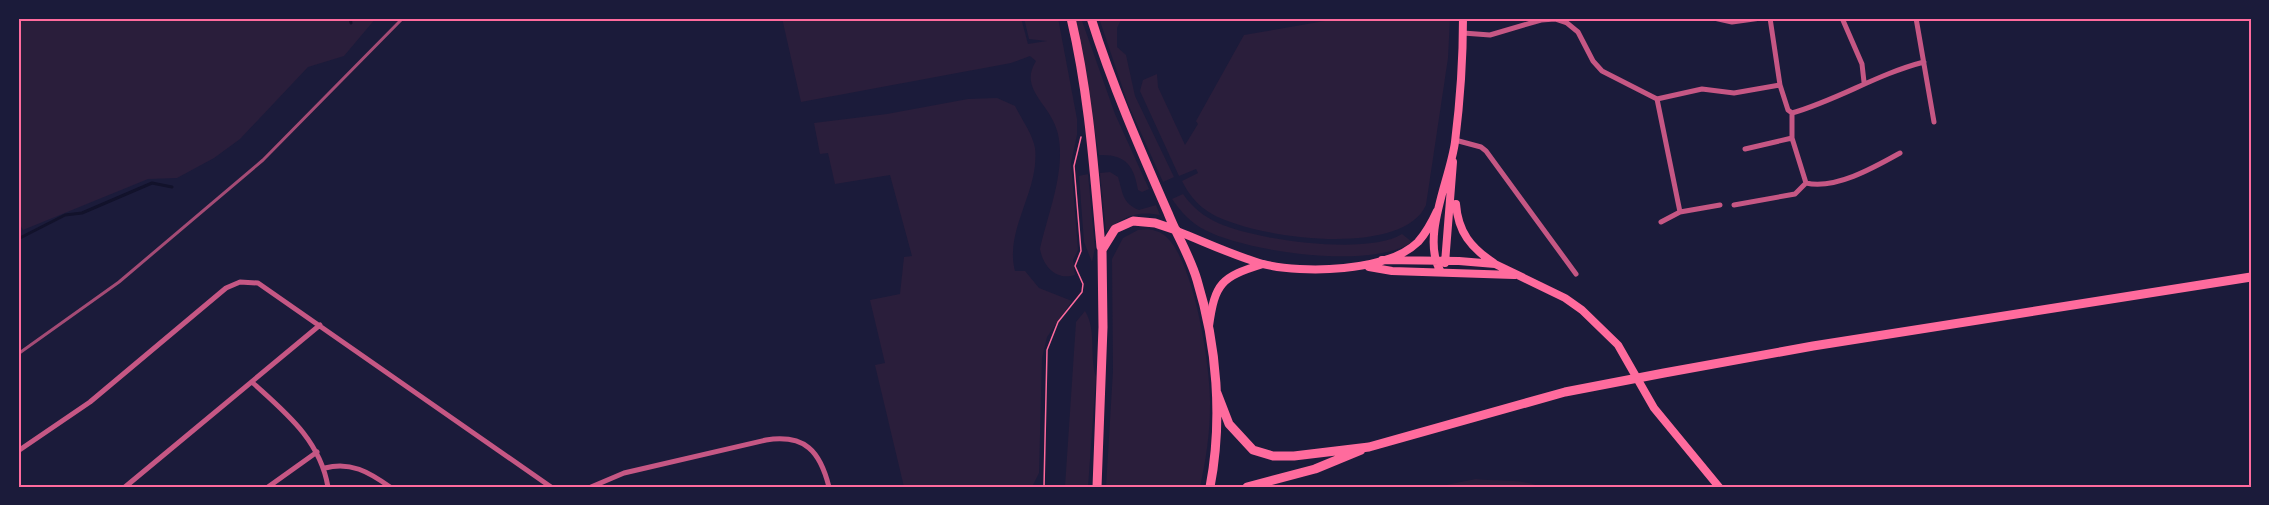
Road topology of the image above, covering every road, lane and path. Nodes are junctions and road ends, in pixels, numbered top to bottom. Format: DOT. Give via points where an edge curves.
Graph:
graph roads {
  1 [pos="1071,18"];
  2 [pos="1091,18"];
  3 [pos="1463,18"];
  4 [pos="1714,18"];
  5 [pos="1761,18"];
  6 [pos="1770,18"];
  7 [pos="1842,18"];
  8 [pos="1916,18"];
  9 [pos="1463,33"];
  10 [pos="1924,62"];
  11 [pos="1864,82"];
  12 [pos="1780,85"];
  13 [pos="1657,99"];
  14 [pos="1792,113"];
  15 [pos="1934,122"];
  16 [pos="1081,136"];
  17 [pos="1792,138"];
  18 [pos="1455,140"];
  19 [pos="1745,149"];
  20 [pos="1453,150"];
  21 [pos="1900,153"];
  22 [pos="1453,179"];
  23 [pos="1806,183"];
  24 [pos="1720,205"];
  25 [pos="1734,205"];
  26 [pos="1437,211"];
  27 [pos="1680,212"];
  28 [pos="1661,222"];
  29 [pos="1177,231"];
  30 [pos="1101,250"];
  31 [pos="1382,260"];
  32 [pos="1447,260"];
  33 [pos="1434,261"];
  34 [pos="1263,264"];
  35 [pos="1495,264"];
  36 [pos="1367,267"];
  37 [pos="1441,272"];
  38 [pos="1576,274"];
  39 [pos="1518,275"];
  40 [pos="2251,277"];
  41 [pos="320,325"];
  42 [pos="1209,332"];
  43 [pos="252,383"];
  44 [pos="1217,393"];
  45 [pos="1369,447"];
  46 [pos="18,451"];
  47 [pos="317,452"];
  48 [pos="325,468"];
  49 [pos="1280,480"];
  50 [pos="1097,486"];
  51 [pos="125,487"];
  52 [pos="267,487"];
  53 [pos="328,487"];
  54 [pos="390,487"];
  55 [pos="551,487"];
  56 [pos="591,487"];
  57 [pos="829,487"];
  58 [pos="1044,487"];
  59 [pos="1209,487"];
  60 [pos="1247,487"];
  61 [pos="1265,487"];
  62 [pos="1719,487"];
  1 -- 30 [label="highway" via="1095,168"];
  2 -- 29 [label="highway" via="1115,90"];
  3 -- 9 [label="main road"];
  4 -- 5 [label="street" via="1732,22"];
  6 -- 12 [label="street"];
  7 -- 11 [label="street" via="1862,64"];
  8 -- 10 [label="street"];
  9 -- 13 [label="street" via="1494,34 1541,20 1567,23 1578,32 1602,71"];
  9 -- 18 [label="main road"];
  10 -- 11 [label="street"];
  10 -- 15 [label="street"];
  11 -- 14 [label="street" via="1818,106"];
  12 -- 13 [label="street" via="1734,93 1702,89"];
  12 -- 14 [label="street"];
  13 -- 27 [label="street"];
  14 -- 17 [label="street"];
  16 -- 58 [label="path" via="1074,161 1081,251 1075,266 1083,284 1082,292 1048,342"];
  17 -- 19 [label="street"];
  17 -- 23 [label="street"];
  18 -- 20 [label="main road"];
  18 -- 38 [label="street" via="1486,151"];
  20 -- 22 [label="main road"];
  20 -- 26 [label="main road"];
  21 -- 23 [label="street" via="1867,172 1816,185"];
  22 -- 32 [label="main road"];
  22 -- 35 [label="main road" via="1457,216 1465,236 1473,248"];
  23 -- 25 [label="street" via="1795,194"];
  24 -- 27 [label="street"];
  26 -- 31 [label="main road" via="1417,243 1402,254"];
  26 -- 33 [label="main road"];
  27 -- 28 [label="street"];
  29 -- 30 [label="highway" via="1133,221 1115,229"];
  29 -- 34 [label="main road"];
  29 -- 42 [label="highway" via="1198,281"];
  30 -- 50 [label="highway"];
  31 -- 33 [label="main road"];
  31 -- 36 [label="main road"];
  32 -- 33 [label="main road"];
  32 -- 35 [label="main road"];
  32 -- 37 [label="main road"];
  33 -- 37 [label="main road"];
  34 -- 36 [label="main road" via="1325,269"];
  34 -- 42 [label="main road" via="1233,273 1222,281 1213,302"];
  35 -- 39 [label="main road"];
  36 -- 37 [label="main road"];
  37 -- 39 [label="main road"];
  39 -- 62 [label="main road" via="1565,298 1618,345 1654,408"];
  40 -- 45 [label="highway" via="1653,375 1565,392"];
  41 -- 43 [label="street"];
  41 -- 46 [label="street" via="258,283 232,285 90,402"];
  41 -- 55 [label="street"];
  42 -- 44 [label="highway"];
  43 -- 47 [label="street" via="296,422"];
  43 -- 51 [label="street"];
  44 -- 45 [label="highway" via="1229,424 1253,450 1273,456 1294,456"];
  44 -- 59 [label="highway"];
  45 -- 49 [label="highway"];
  47 -- 48 [label="street"];
  47 -- 52 [label="street"];
  48 -- 53 [label="street"];
  48 -- 54 [label="street" via="349,465"];
  49 -- 60 [label="highway"];
  49 -- 61 [label="highway"];
  56 -- 57 [label="street" via="624,473 776,438 787,438 810,448 824,466"];
}
